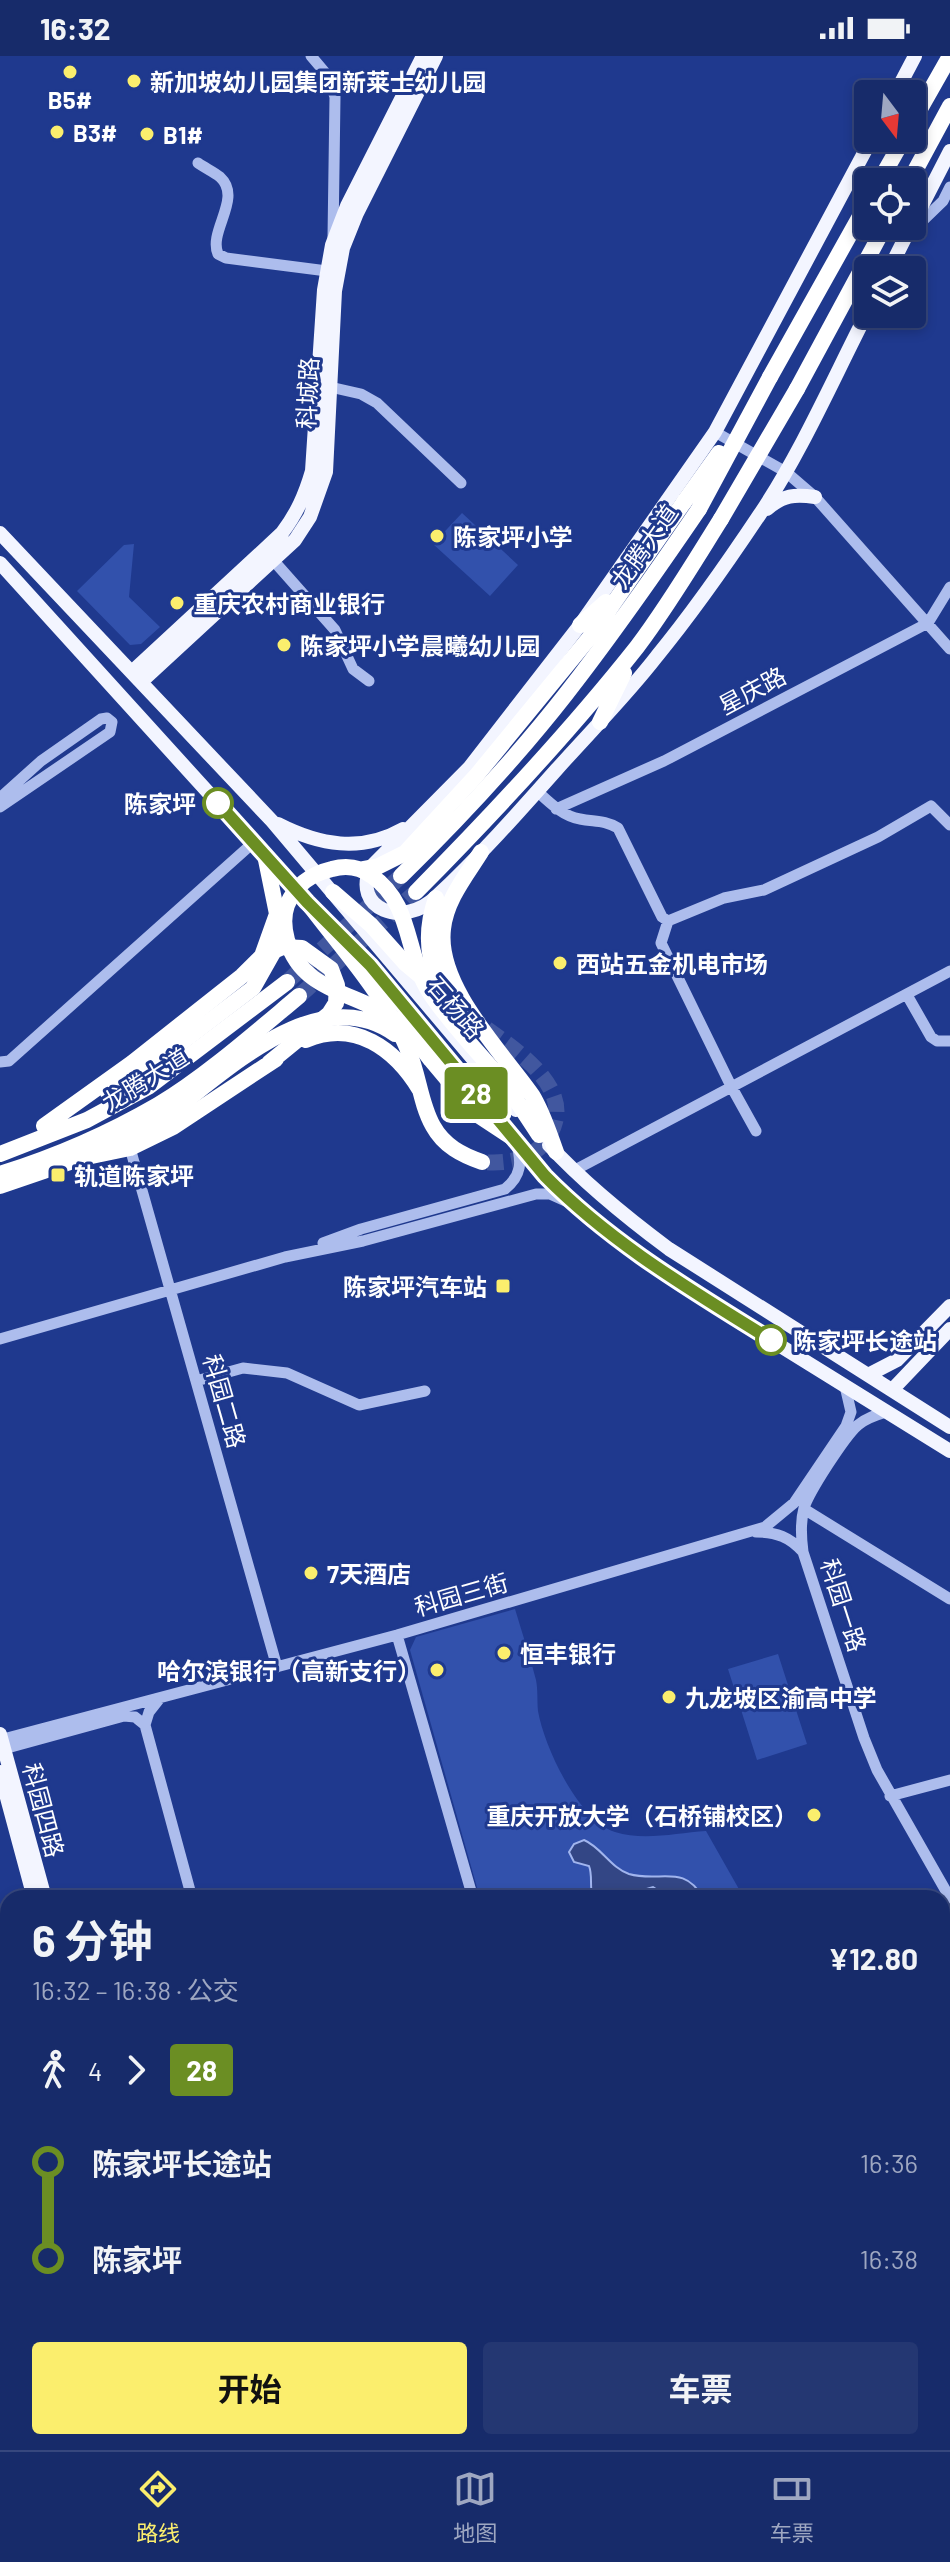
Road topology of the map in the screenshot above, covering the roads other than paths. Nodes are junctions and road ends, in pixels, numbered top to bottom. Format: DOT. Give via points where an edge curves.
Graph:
graph roads {
  1 [pos="311,56"];
  2 [pos="423,56"];
  3 [pos="436,56"];
  4 [pos="915,56"];
  5 [pos="950,56"];
  6 [pos="902,80"];
  7 [pos="926,98"];
  8 [pos="950,106"];
  9 [pos="950,151"];
  10 [pos="865,152"];
  11 [pos="198,163"];
  12 [pos="917,168"];
  13 [pos="950,187"];
  14 [pos="926,198"];
  15 [pos="946,203"];
  16 [pos="926,217"];
  17 [pos="854,227"];
  18 [pos="877,240"];
  19 [pos="332,245"];
  20 [pos="327,271"];
  21 [pos="859,328"];
  22 [pos="330,387"];
  23 [pos="715,432"];
  24 [pos="786,472"];
  25 [pos="461,483"];
  26 [pos="815,497"];
  27 [pos="692,506"];
  28 [pos="760,514"];
  29 [pos="0,533"];
  30 [pos="273,560"];
  31 [pos="0,563"];
  32 [pos="950,587"];
  33 [pos="928,623"];
  34 [pos="585,631"];
  35 [pos="637,646"];
  36 [pos="950,649"];
  37 [pos="137,676"];
  38 [pos="369,681"];
  39 [pos="600,722"];
  40 [pos="537,791"];
  41 [pos="0,798"];
  42 [pos="0,807"];
  43 [pos="556,809"];
  44 [pos="420,819"];
  45 [pos="272,821"];
  46 [pos="950,825"];
  47 [pos="254,842"];
  48 [pos="481,852"];
  49 [pos="265,855"];
  50 [pos="363,869"];
  51 [pos="401,876"];
  52 [pos="333,892"];
  53 [pos="416,892"];
  54 [pos="436,898"];
  55 [pos="307,902"];
  56 [pos="285,910"];
  57 [pos="668,921"];
  58 [pos="262,956"];
  59 [pos="950,971"];
  60 [pos="287,982"];
  61 [pos="907,995"];
  62 [pos="299,996"];
  63 [pos="950,1041"];
  64 [pos="0,1062"];
  65 [pos="269,1063"];
  66 [pos="435,1065"];
  67 [pos="731,1086"];
  68 [pos="420,1090"];
  69 [pos="44,1126"];
  70 [pos="756,1131"];
  71 [pos="539,1135"];
  72 [pos="516,1140"];
  73 [pos="0,1148"];
  74 [pos="130,1148"];
  75 [pos="556,1152"];
  76 [pos="0,1154"];
  77 [pos="82,1158"];
  78 [pos="482,1162"];
  79 [pos="573,1171"];
  80 [pos="0,1174"];
  81 [pos="0,1186"];
  82 [pos="574,1205"];
  83 [pos="285,1257"];
  84 [pos="170,1289"];
  85 [pos="950,1306"];
  86 [pos="950,1329"];
  87 [pos="926,1330"];
  88 [pos="0,1339"];
  89 [pos="937,1342"];
  90 [pos="868,1375"];
  91 [pos="196,1381"];
  92 [pos="845,1386"];
  93 [pos="892,1390"];
  94 [pos="425,1391"];
  95 [pos="886,1412"];
  96 [pos="950,1427"];
  97 [pos="950,1451"];
  98 [pos="804,1509"];
  99 [pos="750,1533"];
  100 [pos="803,1552"];
  101 [pos="950,1599"];
  102 [pos="397,1635"];
  103 [pos="277,1667"];
  104 [pos="161,1698"];
  105 [pos="145,1725"];
  106 [pos="1,1743"];
  107 [pos="0,1772"];
  108 [pos="950,1780"];
  109 [pos="890,1796"];
  110 [pos="32,1890"];
  111 [pos="43,1890"];
  112 [pos="190,1890"];
  113 [pos="471,1890"];
  114 [pos="945,1890"];
  1 -- 19 [label="street" via="328,76 335,97"];
  2 -- 19 [label="main road, 科城路"];
  3 -- 22 [label="main road, 科城路" via="346,240 335,291"];
  4 -- 6 [label="main road"];
  5 -- 7 [label="highway"];
  8 -- 12 [label="highway"];
  9 -- 14 [label="main road"];
  10 -- 23 [label="main road"];
  11 -- 20 [label="street" via="218,175 227,189 215,244 218,254"];
  13 -- 15 [label="street"];
  15 -- 16 [label="street"];
  17 -- 27 [label="highway, bridge"];
  18 -- 35 [label="highway, 龙腾大道, bridge" via="721,519"];
  19 -- 20 [label="main road, 科城路"];
  20 -- 37 [label="main road, 科城路" via="312,471 296,515"];
  21 -- 24 [label="main road"];
  22 -- 25 [label="street" via="377,403"];
  22 -- 30 [label="main road, 科城路" via="320,494 295,540"];
  23 -- 24 [label="street"];
  23 -- 34 [label="main road"];
  24 -- 26 [label="street"];
  24 -- 28 [label="main road"];
  26 -- 28 [label="main road" via="794,494"];
  26 -- 33 [label="street"];
  27 -- 34 [label="highway"];
  27 -- 51 [label="highway, 龙腾大道" via="638,598 565,695 453,825"];
  28 -- 39 [label="main road" via="658,656"];
  29 -- 37 [label="main road, 石杨路"];
  30 -- 37 [label="main road, 科城路"];
  30 -- 38 [label="street" via="335,630 353,669"];
  31 -- 47 [label="main road, 石杨路"];
  32 -- 33 [label="street"];
  33 -- 36 [label="street"];
  33 -- 43 [label="street, 星庆路" via="664,761"];
  34 -- 44 [label="main road"];
  34 -- 50 [label="highway, bridge" via="476,776 405,853"];
  35 -- 39 [label="highway"];
  35 -- 53 [label="highway, 龙腾大道"];
  37 -- 45 [label="main road, 石杨路"];
  39 -- 40 [label="main road"];
  40 -- 43 [label="street"];
  40 -- 48 [label="main road"];
  41 -- 42 [label="street" via="101,719 112,722 110,732"];
  43 -- 57 [label="street" via="618,828"];
  44 -- 45 [label="main road" via="380,840 346,845 300,835"];
  44 -- 54 [label="main road" via="371,867 367,884 375,903 394,914 414,912"];
  45 -- 52 [label="main road, 石杨路"];
  46 -- 57 [label="street" via="931,806 764,890 724,898"];
  47 -- 49 [label="main road, 石杨路"];
  47 -- 64 [label="street" via="9,1061"];
  48 -- 54 [label="main road"];
  48 -- 75 [label="highway" via="458,886 442,931 449,970 488,1039 531,1094"];
  49 -- 55 [label="main road, 石杨路"];
  49 -- 58 [label="highway" via="277,914"];
  50 -- 56 [label="highway, bridge" via="342,866 309,877"];
  50 -- 71 [label="highway, bridge" via="392,893 428,990 507,1086"];
  52 -- 54 [label="highway" via="405,963 434,982 428,944"];
  52 -- 71 [label="main road, 石杨路"];
  55 -- 68 [label="highway" via="381,1000 408,1048"];
  55 -- 72 [label="main road, 石杨路" via="370,965"];
  56 -- 66 [label="highway, bridge" via="291,955 305,973 400,1023"];
  56 -- 69 [label="highway, bridge" via="275,949 253,988 140,1074"];
  57 -- 67 [label="street" via="661,943"];
  58 -- 65 [label="highway" via="293,946 312,952 331,969 337,994 329,1014"];
  58 -- 69 [label="highway" via="132,1063"];
  59 -- 61 [label="street"];
  60 -- 76 [label="highway, 龙腾大道" via="148,1087 87,1120"];
  61 -- 63 [label="street" via="931,1037"];
  61 -- 67 [label="street"];
  62 -- 80 [label="highway, 龙腾大道" via="160,1104 95,1138"];
  65 -- 68 [label="highway" via="325,1033 351,1033 386,1048"];
  65 -- 74 [label="highway" via="173,1127"];
  66 -- 72 [label="highway, bridge" via="478,1115"];
  66 -- 77 [label="highway, bridge" via="374,1021 341,1016 315,1020 258,1047 166,1116"];
  67 -- 70 [label="street"];
  67 -- 79 [label="street"];
  68 -- 78 [label="highway" via="443,1140"];
  69 -- 73 [label="highway"];
  71 -- 75 [label="main road, 石杨路"];
  72 -- 82 [label="main road, 石杨路"];
  72 -- 83 [label="street" via="520,1171 505,1189 361,1229"];
  74 -- 77 [label="highway"];
  74 -- 84 [label="street, 科园二路"];
  75 -- 79 [label="main road, 石杨路"];
  77 -- 81 [label="highway"];
  79 -- 90 [label="main road, 石杨路" via="669,1249"];
  82 -- 83 [label="street" via="536,1194"];
  82 -- 92 [label="main road, 石杨路" via="666,1275"];
  83 -- 84 [label="street"];
  84 -- 88 [label="street"];
  84 -- 91 [label="street, 科园二路"];
  85 -- 87 [label="main road"];
  86 -- 89 [label="main road"];
  87 -- 89 [label="main road" via="926,1341"];
  87 -- 90 [label="main road" via="897,1360"];
  89 -- 93 [label="main road"];
  90 -- 93 [label="main road, 石杨路"];
  91 -- 94 [label="street" via="243,1368 287,1373 359,1405"];
  91 -- 103 [label="street, 科园二路"];
  92 -- 95 [label="main road, 石杨路"];
  92 -- 99 [label="street, 科园三街" via="851,1412 846,1426 794,1503 775,1521"];
  93 -- 96 [label="main road, 石杨路"];
  95 -- 97 [label="main road, 石杨路"];
  95 -- 98 [label="street" via="853,1430"];
  98 -- 100 [label="street"];
  98 -- 101 [label="street"];
  99 -- 100 [label="street, 科园一路" via="781,1535"];
  99 -- 102 [label="street, 科园三街"];
  100 -- 109 [label="street, 科园一路" via="864,1738"];
  102 -- 103 [label="street, 科园三街"];
  102 -- 113 [label="street"];
  103 -- 104 [label="street, 科园三街"];
  104 -- 105 [label="street"];
  104 -- 106 [label="street, 科园三街"];
  105 -- 106 [label="street" via="124,1716"];
  105 -- 112 [label="street"];
  106 -- 111 [label="main road, 科园四路"];
  107 -- 110 [label="main road, 科园四路"];
  108 -- 109 [label="street"];
  109 -- 114 [label="street, 科园一路"];
}
